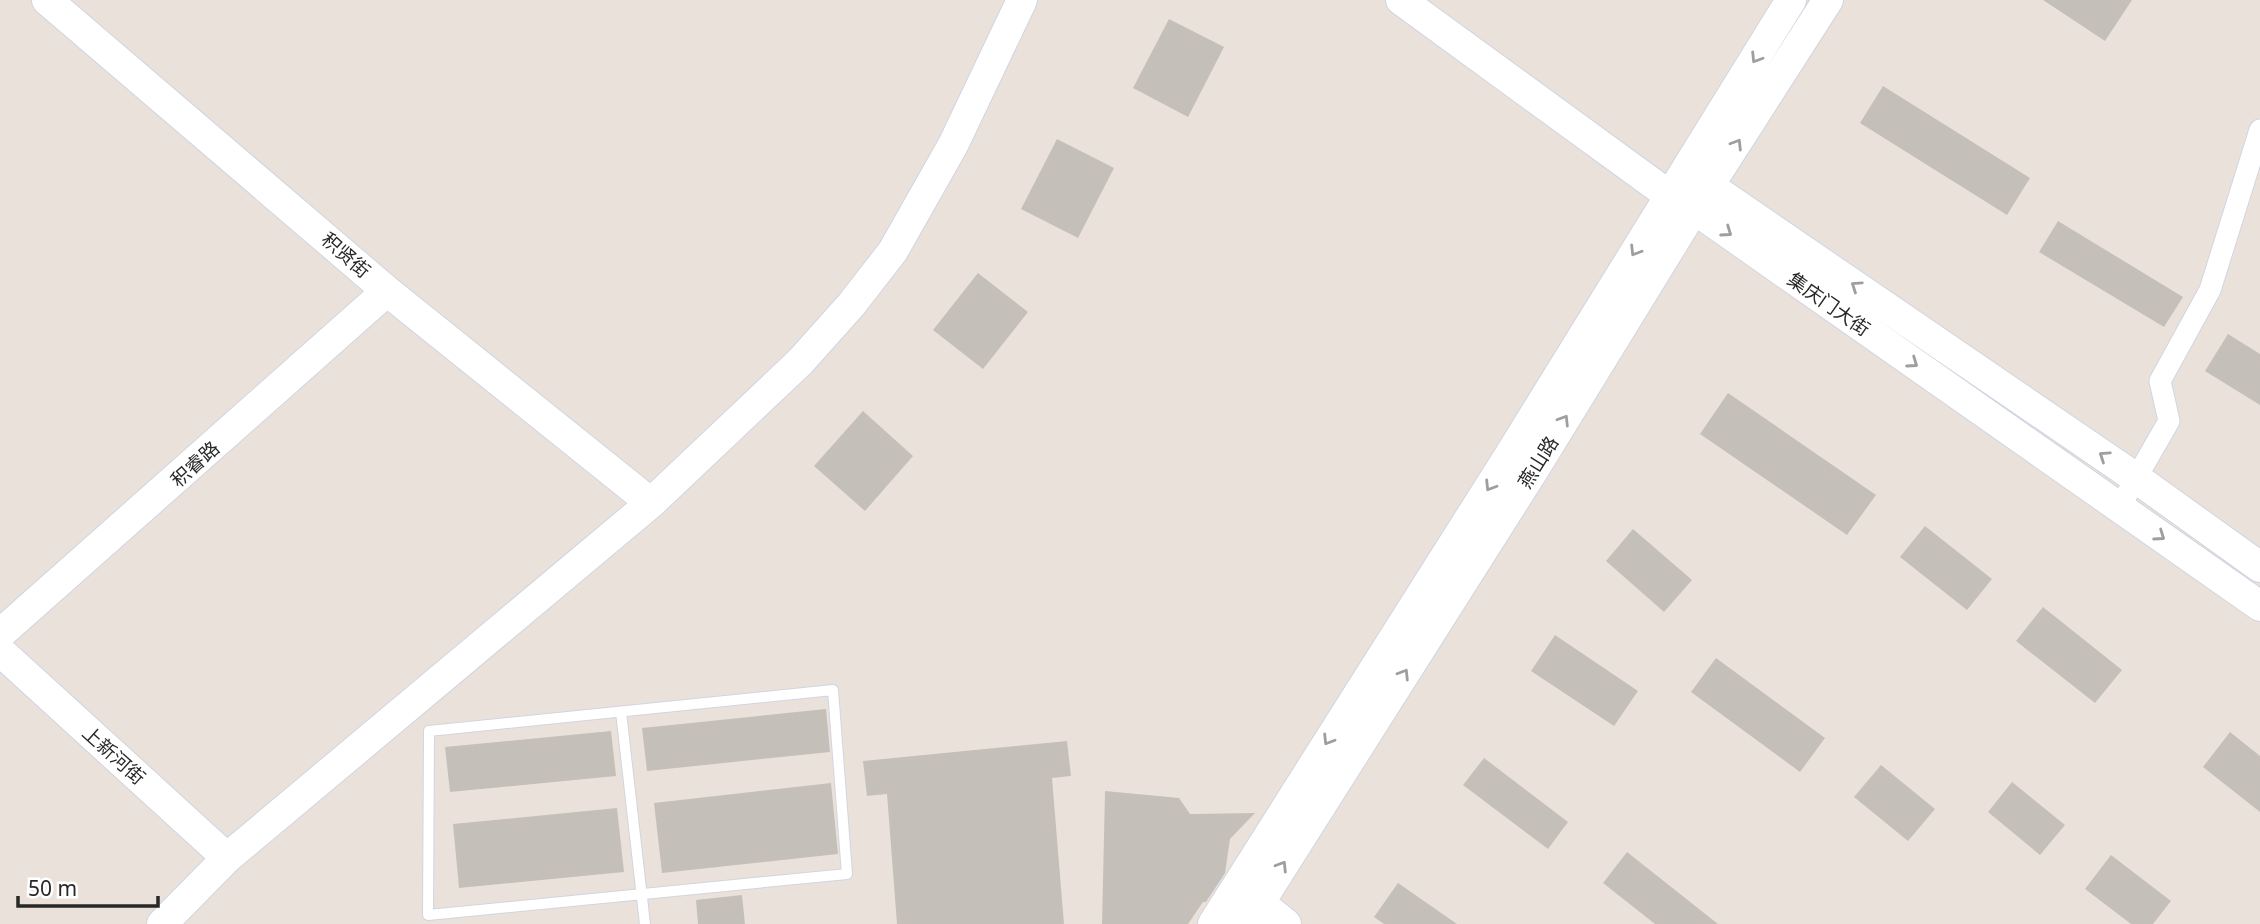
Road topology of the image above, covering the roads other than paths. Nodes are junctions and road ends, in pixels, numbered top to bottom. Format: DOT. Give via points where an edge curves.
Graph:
graph roads {
  1 [pos="47,0"];
  2 [pos="1022,0"];
  3 [pos="1401,0"];
  4 [pos="1791,0"];
  5 [pos="1828,0"];
  6 [pos="2260,130"];
  7 [pos="1690,190"];
  8 [pos="387,291"];
  9 [pos="2136,478"];
  10 [pos="651,503"];
  11 [pos="2119,508"];
  12 [pos="2260,567"];
  13 [pos="2260,606"];
  14 [pos="0,634"];
  15 [pos="0,651"];
  16 [pos="621,712"];
  17 [pos="227,858"];
  18 [pos="643,894"];
  19 [pos="1247,903"];
  20 [pos="428,919"];
  21 [pos="162,924"];
  22 [pos="645,924"];
  23 [pos="1213,924"];
  24 [pos="1286,924"];
  1 -- 8 [label="street, 积贤街"];
  2 -- 10 [label="street" via="953,145 893,251 800,362"];
  3 -- 7 [label="street, 集庆门大街"];
  4 -- 7 [label="street, 燕山路, one-way"];
  7 -- 5 [label="street, 燕山路, one-way"];
  6 -- 9 [label="street" via="2210,290 2160,381 2169,421"];
  9 -- 7 [label="street, 集庆门大街, one-way"];
  7 -- 11 [label="street, 集庆门大街, one-way"];
  7 -- 19 [label="street, 燕山路" via="1509,456"];
  8 -- 10 [label="street, 积贤街"];
  8 -- 14 [label="street, 积睿路"];
  9 -- 11 [label="street"];
  9 -- 12 [label="street, 集庆门大街"];
  10 -- 17 [label="street"];
  11 -- 13 [label="street, 集庆门大街, one-way"];
  15 -- 17 [label="street, 上新河街"];
  16 -- 18 [label="lane"];
  16 -- 18 [label="lane" via="833,690 847,874"];
  16 -- 20 [label="lane" via="429,732"];
  17 -- 21 [label="street"];
  18 -- 20 [label="lane"];
  18 -- 22 [label="lane"];
  19 -- 23 [label="street, 燕山路"];
  19 -- 24 [label="street"];
}
